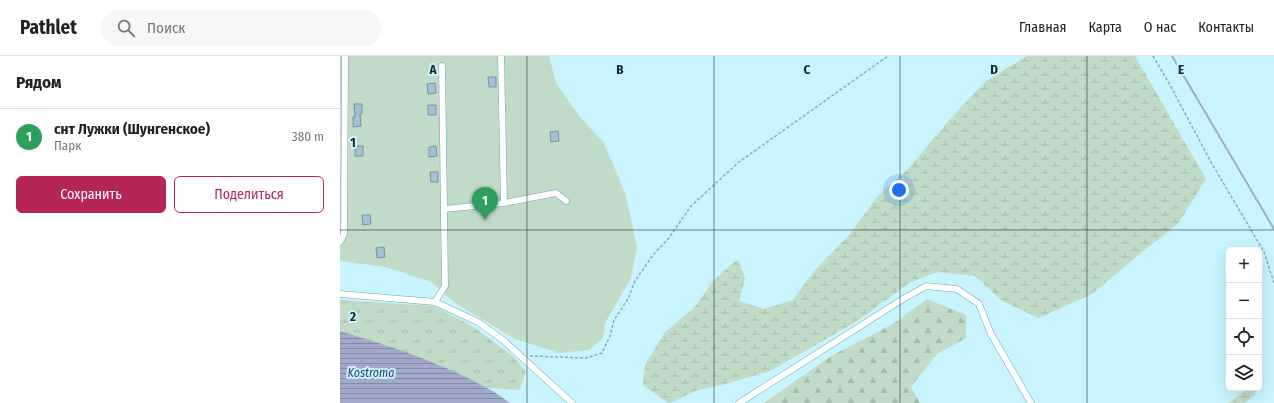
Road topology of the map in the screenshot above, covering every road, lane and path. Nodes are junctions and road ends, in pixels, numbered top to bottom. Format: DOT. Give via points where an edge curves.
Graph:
graph roads {
  1 [pos="345,56"];
  2 [pos="501,56"];
  3 [pos="888,56"];
  4 [pos="1153,56"];
  5 [pos="442,66"];
  6 [pos="566,201"];
  7 [pos="504,203"];
  8 [pos="445,209"];
  9 [pos="340,242"];
  10 [pos="1274,283"];
  11 [pos="340,294"];
  12 [pos="435,302"];
  13 [pos="520,356"];
  14 [pos="572,403"];
  15 [pos="739,403"];
  16 [pos="1031,403"];
  1 -- 9 [label="street" via="344,234"];
  2 -- 7 [label="street"];
  3 -- 13 [label="path" via="739,162 690,206 635,281 628,300 614,320 602,353 586,358"];
  4 -- 10 [label="path" via="1264,252"];
  5 -- 8 [label="street"];
  6 -- 7 [label="street" via="556,194"];
  7 -- 8 [label="street"];
  8 -- 12 [label="street" via="445,286"];
  11 -- 12 [label="street"];
  12 -- 13 [label="street" via="478,322"];
  13 -- 14 [label="street"];
  15 -- 16 [label="street" via="926,286 957,289 979,304 991,334"];
}
